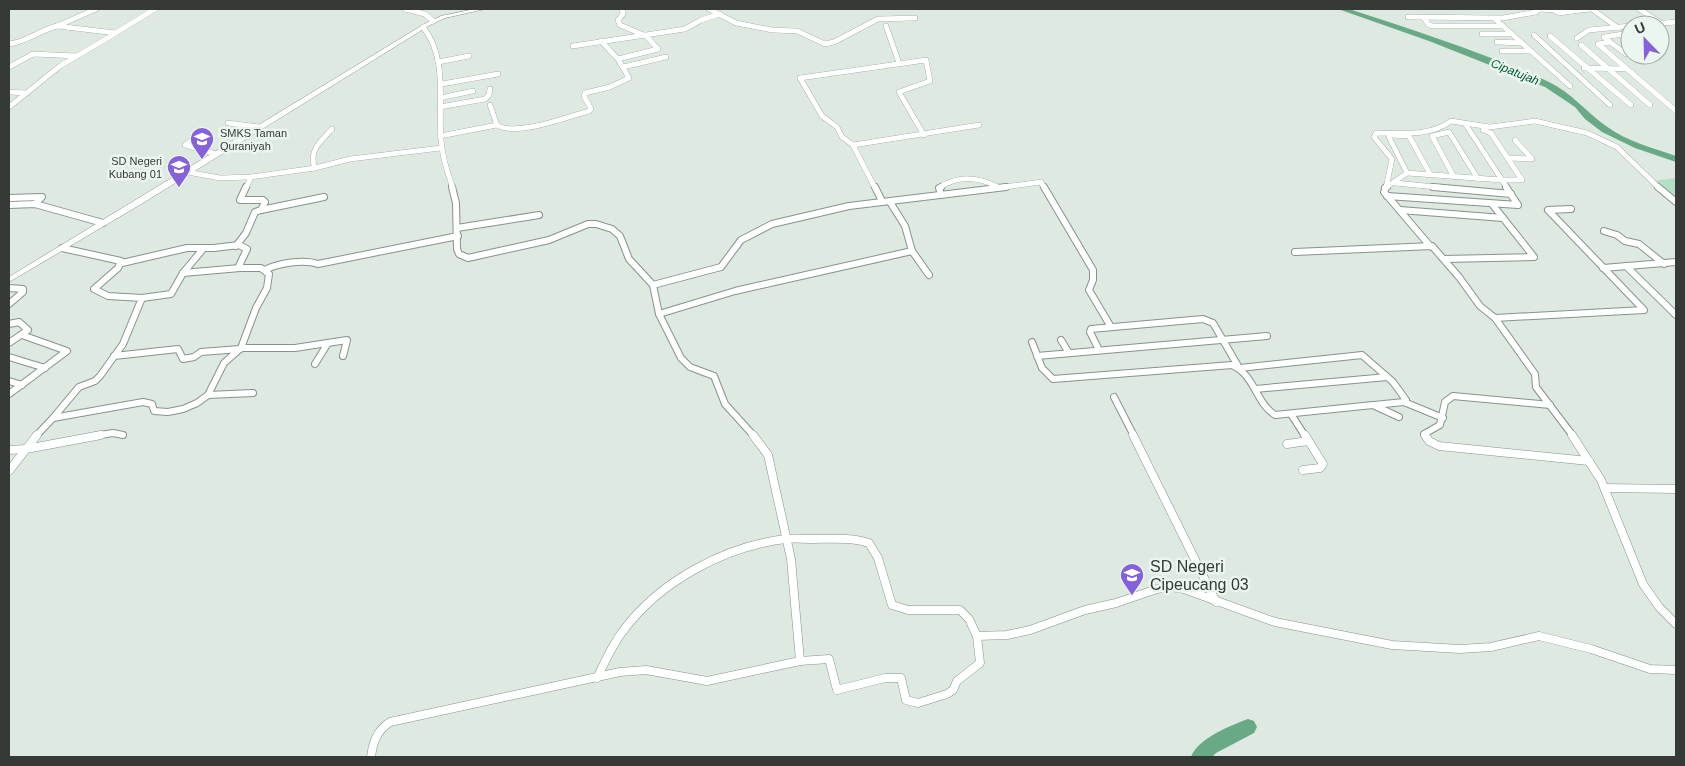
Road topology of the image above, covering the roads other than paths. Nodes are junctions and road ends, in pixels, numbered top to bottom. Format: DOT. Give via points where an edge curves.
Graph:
graph roads {
  1 [pos="96,9"];
  2 [pos="155,9"];
  3 [pos="405,9"];
  4 [pos="482,9"];
  5 [pos="622,9"];
  6 [pos="709,9"];
  7 [pos="1520,9"];
  8 [pos="1539,9"];
  9 [pos="1590,9"];
  10 [pos="1553,10"];
  11 [pos="720,14"];
  12 [pos="1527,14"];
  13 [pos="1408,17"];
  14 [pos="915,18"];
  15 [pos="1424,18"];
  16 [pos="1494,19"];
  17 [pos="432,21"];
  18 [pos="57,26"];
  19 [pos="886,26"];
  20 [pos="1503,26"];
  21 [pos="423,27"];
  22 [pos="1618,28"];
  23 [pos="117,32"];
  24 [pos="1482,34"];
  25 [pos="1511,34"];
  26 [pos="1620,34"];
  27 [pos="1534,35"];
  28 [pos="646,36"];
  29 [pos="1550,36"];
  30 [pos="1577,38"];
  31 [pos="601,42"];
  32 [pos="1497,42"];
  33 [pos="1610,42"];
  34 [pos="1522,43"];
  35 [pos="9,44"];
  36 [pos="1581,45"];
  37 [pos="573,46"];
  38 [pos="1620,50"];
  39 [pos="1502,51"];
  40 [pos="1531,51"];
  41 [pos="77,56"];
  42 [pos="468,56"];
  43 [pos="666,57"];
  44 [pos="618,59"];
  45 [pos="438,62"];
  46 [pos="900,63"];
  47 [pos="9,67"];
  48 [pos="623,67"];
  49 [pos="1549,68"];
  50 [pos="1570,68"];
  51 [pos="1586,68"];
  52 [pos="1608,69"];
  53 [pos="1627,69"];
  54 [pos="498,74"];
  55 [pos="442,84"];
  56 [pos="1570,86"];
  57 [pos="490,89"];
  58 [pos="473,91"];
  59 [pos="9,92"];
  60 [pos="27,93"];
  61 [pos="440,98"];
  62 [pos="490,105"];
  63 [pos="1610,105"];
  64 [pos="1630,105"];
  65 [pos="1650,105"];
  66 [pos="9,107"];
  67 [pos="440,107"];
  68 [pos="1676,110"];
  69 [pos="228,122"];
  70 [pos="497,125"];
  71 [pos="979,125"];
  72 [pos="259,127"];
  73 [pos="332,129"];
  74 [pos="924,135"];
  75 [pos="197,136"];
  76 [pos="440,136"];
  77 [pos="1515,140"];
  78 [pos="853,145"];
  79 [pos="441,148"];
  80 [pos="216,154"];
  81 [pos="1508,158"];
  82 [pos="315,168"];
  83 [pos="187,172"];
  84 [pos="1407,173"];
  85 [pos="1430,174"];
  86 [pos="1454,176"];
  87 [pos="251,177"];
  88 [pos="1478,179"];
  89 [pos="1502,180"];
  90 [pos="1395,182"];
  91 [pos="998,187"];
  92 [pos="1385,188"];
  93 [pos="1511,194"];
  94 [pos="941,195"];
  95 [pos="1387,196"];
  96 [pos="324,197"];
  97 [pos="9,198"];
  98 [pos="882,201"];
  99 [pos="890,202"];
  100 [pos="1676,202"];
  101 [pos="35,204"];
  102 [pos="1492,204"];
  103 [pos="9,205"];
  104 [pos="1571,209"];
  105 [pos="261,210"];
  106 [pos="1400,210"];
  107 [pos="539,215"];
  108 [pos="1503,218"];
  109 [pos="103,223"];
  110 [pos="457,228"];
  111 [pos="1604,231"];
  112 [pos="458,236"];
  113 [pos="236,246"];
  114 [pos="1430,246"];
  115 [pos="62,248"];
  116 [pos="203,249"];
  117 [pos="912,251"];
  118 [pos="1295,252"];
  119 [pos="1444,259"];
  120 [pos="122,262"];
  121 [pos="1676,262"];
  122 [pos="1664,264"];
  123 [pos="1626,266"];
  124 [pos="240,268"];
  125 [pos="1603,268"];
  126 [pos="265,270"];
  127 [pos="183,273"];
  128 [pos="929,275"];
  129 [pos="9,280"];
  130 [pos="653,285"];
  131 [pos="9,288"];
  132 [pos="142,298"];
  133 [pos="9,304"];
  134 [pos="659,314"];
  135 [pos="1676,315"];
  136 [pos="1495,318"];
  137 [pos="9,324"];
  138 [pos="1111,327"];
  139 [pos="22,335"];
  140 [pos="1267,336"];
  141 [pos="1061,340"];
  142 [pos="1224,340"];
  143 [pos="1032,342"];
  144 [pos="9,343"];
  145 [pos="328,343"];
  146 [pos="240,349"];
  147 [pos="1099,350"];
  148 [pos="1069,353"];
  149 [pos="114,356"];
  150 [pos="342,356"];
  151 [pos="1037,356"];
  152 [pos="9,357"];
  153 [pos="315,364"];
  154 [pos="1239,367"];
  155 [pos="45,368"];
  156 [pos="1387,377"];
  157 [pos="9,381"];
  158 [pos="22,384"];
  159 [pos="1255,389"];
  160 [pos="9,394"];
  161 [pos="253,394"];
  162 [pos="208,395"];
  163 [pos="1114,397"];
  164 [pos="1407,404"];
  165 [pos="1373,405"];
  166 [pos="1550,405"];
  167 [pos="1291,414"];
  168 [pos="1399,417"];
  169 [pos="53,418"];
  170 [pos="1444,418"];
  171 [pos="123,435"];
  172 [pos="1308,441"];
  173 [pos="1287,444"];
  174 [pos="26,449"];
  175 [pos="9,450"];
  176 [pos="1589,461"];
  177 [pos="1303,470"];
  178 [pos="9,471"];
  179 [pos="1605,488"];
  180 [pos="1676,489"];
  181 [pos="788,539"];
  182 [pos="1216,602"];
  183 [pos="1676,624"];
  184 [pos="977,636"];
  185 [pos="800,660"];
  186 [pos="1676,670"];
  187 [pos="597,678"];
  188 [pos="371,757"];
  1 -- 18 [label="street"];
  2 -- 23 [label="street"];
  3 -- 17 [label="street" via="425,14"];
  4 -- 17 [label="street"];
  5 -- 28 [label="street" via="618,20 620,24"];
  6 -- 11 [label="street"];
  7 -- 12 [label="street"];
  8 -- 10 [label="street"];
  8 -- 12 [label="street"];
  9 -- 10 [label="street"];
  9 -- 22 [label="street"];
  11 -- 14 [label="street" via="736,24 800,32 825,44 878,19"];
  11 -- 28 [label="street" via="687,28"];
  12 -- 16 [label="street"];
  13 -- 15 [label="street"];
  15 -- 16 [label="street"];
  15 -- 20 [label="street" via="1433,26"];
  16 -- 20 [label="street"];
  17 -- 21 [label="street"];
  18 -- 23 [label="street"];
  18 -- 35 [label="street" via="49,27 24,42"];
  19 -- 46 [label="street"];
  20 -- 25 [label="street"];
  21 -- 45 [label="street" via="432,39"];
  21 -- 72 [label="street"];
  22 -- 30 [label="street" via="1586,31"];
  23 -- 41 [label="street"];
  24 -- 25 [label="street"];
  25 -- 34 [label="street"];
  26 -- 33 [label="street" via="1604,37"];
  27 -- 50 [label="street"];
  28 -- 31 [label="street"];
  28 -- 44 [label="street" via="658,50"];
  29 -- 51 [label="street"];
  31 -- 37 [label="street"];
  31 -- 44 [label="street"];
  32 -- 34 [label="street"];
  33 -- 38 [label="street"];
  33 -- 53 [label="street" via="1598,44"];
  34 -- 40 [label="street"];
  36 -- 52 [label="street"];
  39 -- 40 [label="street"];
  40 -- 49 [label="street"];
  41 -- 47 [label="street" via="33,54"];
  41 -- 60 [label="street"];
  42 -- 45 [label="street"];
  43 -- 48 [label="street"];
  44 -- 48 [label="street"];
  45 -- 55 [label="street"];
  46 -- 74 [label="street" via="926,60 930,81 899,92"];
  46 -- 78 [label="street" via="800,78 822,116"];
  48 -- 70 [label="street" via="628,79 584,94 590,111 517,130"];
  49 -- 50 [label="street"];
  49 -- 56 [label="street"];
  50 -- 51 [label="street"];
  50 -- 63 [label="street"];
  51 -- 52 [label="street"];
  51 -- 64 [label="street"];
  52 -- 53 [label="street"];
  52 -- 65 [label="street"];
  53 -- 68 [label="street"];
  54 -- 55 [label="street"];
  55 -- 61 [label="street"];
  57 -- 67 [label="street" via="485,99"];
  58 -- 61 [label="street"];
  59 -- 60 [label="street"];
  60 -- 66 [label="street"];
  61 -- 67 [label="street"];
  62 -- 70 [label="street"];
  67 -- 76 [label="street"];
  69 -- 72 [label="street"];
  70 -- 76 [label="street"];
  71 -- 74 [label="street"];
  72 -- 80 [label="street"];
  73 -- 82 [label="street" via="315,146 311,158"];
  74 -- 78 [label="street"];
  75 -- 80 [label="street" via="185,145"];
  76 -- 79 [label="street"];
  77 -- 81 [label="street" via="1532,159"];
  78 -- 98 [label="street"];
  79 -- 82 [label="street" via="345,160"];
  79 -- 110 [label="street" via="454,196"];
  80 -- 83 [label="street"];
  81 -- 89 [label="street" via="1522,180"];
  81 -- 89 [label="street" via="1490,131 1467,127"];
  82 -- 87 [label="street"];
  83 -- 87 [label="street" via="220,178"];
  83 -- 109 [label="street"];
  84 -- 85 [label="street"];
  84 -- 85 [label="street" via="1390,135 1410,136"];
  84 -- 90 [label="street"];
  85 -- 86 [label="street"];
  86 -- 88 [label="street"];
  86 -- 88 [label="street" via="1432,136 1449,132"];
  87 -- 105 [label="street" via="240,200 263,200"];
  88 -- 89 [label="street"];
  89 -- 93 [label="street"];
  90 -- 92 [label="street"];
  90 -- 93 [label="street"];
  91 -- 94 [label="street"];
  91 -- 94 [label="street" via="976,178 965,179 943,184 939,188"];
  91 -- 138 [label="street" via="1041,182 1093,270 1089,290"];
  92 -- 95 [label="street"];
  92 -- 100 [label="street" via="1392,159 1374,137 1376,133 1429,132 1452,121 1490,127 1535,121 1582,131 1613,144"];
  93 -- 102 [label="street" via="1517,206"];
  94 -- 99 [label="street"];
  95 -- 102 [label="street"];
  95 -- 106 [label="street"];
  96 -- 105 [label="street"];
  97 -- 101 [label="street" via="41,196"];
  98 -- 99 [label="street"];
  98 -- 130 [label="street" via="772,224 744,237 719,268"];
  99 -- 117 [label="street" via="905,226"];
  101 -- 103 [label="street"];
  101 -- 109 [label="street"];
  102 -- 108 [label="street"];
  104 -- 125 [label="street" via="1548,210"];
  105 -- 113 [label="street" via="254,212 246,233"];
  106 -- 108 [label="street"];
  106 -- 114 [label="street"];
  107 -- 110 [label="street"];
  108 -- 119 [label="street" via="1534,257"];
  109 -- 115 [label="street"];
  110 -- 112 [label="street"];
  111 -- 122 [label="street" via="1618,235 1626,242 1639,244"];
  112 -- 126 [label="street" via="318,264 314,261"];
  112 -- 130 [label="street" via="458,251 468,258 543,242 584,225 601,225 618,234 629,259"];
  113 -- 116 [label="street"];
  113 -- 124 [label="street" via="247,249"];
  114 -- 118 [label="street"];
  114 -- 119 [label="street"];
  115 -- 120 [label="street"];
  115 -- 129 [label="street"];
  116 -- 120 [label="street" via="187,248"];
  116 -- 127 [label="street"];
  117 -- 128 [label="street"];
  117 -- 134 [label="street" via="735,291"];
  119 -- 136 [label="street" via="1480,306"];
  120 -- 132 [label="street" via="95,290 116,297"];
  121 -- 122 [label="street"];
  122 -- 123 [label="street"];
  123 -- 125 [label="street"];
  123 -- 135 [label="street"];
  124 -- 126 [label="street"];
  124 -- 127 [label="street"];
  125 -- 136 [label="street" via="1644,310"];
  126 -- 146 [label="street" via="269,274 267,288"];
  127 -- 132 [label="street" via="171,294"];
  130 -- 134 [label="street"];
  131 -- 133 [label="street" via="23,289"];
  132 -- 149 [label="street" via="123,344"];
  134 -- 181 [label="street" via="681,358 690,367 714,376 725,404 765,450 773,470"];
  136 -- 166 [label="street" via="1535,374 1536,387"];
  137 -- 139 [label="street" via="21,322 28,330"];
  138 -- 142 [label="street" via="1206,319 1213,322"];
  138 -- 147 [label="street" via="1090,330"];
  139 -- 144 [label="street"];
  139 -- 155 [label="street" via="67,351"];
  140 -- 142 [label="street"];
  141 -- 148 [label="street"];
  142 -- 147 [label="street"];
  142 -- 154 [label="street"];
  143 -- 151 [label="street"];
  145 -- 146 [label="street" via="295,348"];
  145 -- 150 [label="street" via="348,340"];
  145 -- 153 [label="street"];
  146 -- 149 [label="street" via="202,351 183,359 178,349"];
  146 -- 162 [label="street" via="224,363"];
  147 -- 148 [label="street"];
  148 -- 151 [label="street"];
  149 -- 169 [label="street" via="95,381 79,388"];
  151 -- 154 [label="street" via="1048,377 1059,379 1228,365"];
  152 -- 155 [label="street"];
  154 -- 156 [label="street" via="1360,355"];
  154 -- 159 [label="street"];
  155 -- 158 [label="street"];
  156 -- 159 [label="street"];
  156 -- 164 [label="street"];
  157 -- 158 [label="street"];
  158 -- 160 [label="street"];
  159 -- 167 [label="street" via="1274,415"];
  161 -- 162 [label="street"];
  162 -- 169 [label="street" via="203,402 176,410 154,411 152,404 143,402"];
  163 -- 182 [label="street"];
  164 -- 165 [label="street"];
  164 -- 170 [label="street"];
  165 -- 167 [label="street"];
  165 -- 168 [label="street"];
  166 -- 170 [label="street" via="1456,396 1445,402"];
  166 -- 176 [label="street"];
  167 -- 172 [label="street"];
  169 -- 174 [label="street"];
  170 -- 176 [label="street" via="1440,425 1424,434 1428,442"];
  171 -- 174 [label="street" via="113,432"];
  172 -- 173 [label="street"];
  172 -- 177 [label="street" via="1323,466"];
  174 -- 175 [label="street"];
  174 -- 178 [label="street"];
  176 -- 179 [label="street"];
  179 -- 180 [label="street"];
  179 -- 183 [label="street" via="1642,584"];
  181 -- 184 [label="street" via="869,543 878,558 892,605 908,610 960,610 969,618"];
  181 -- 185 [label="street"];
  181 -- 187 [label="street" via="728,554 687,574 636,616 622,633"];
  182 -- 184 [label="street" via="1184,589 1164,588 1116,604 1085,610 1030,630"];
  182 -- 186 [label="street" via="1275,622 1392,645 1491,647 1539,636 1650,669"];
  184 -- 185 [label="street" via="980,663 957,681 947,694 918,703 904,698 901,678 876,680 839,690 835,689 829,658"];
  185 -- 187 [label="street" via="707,681 646,670"];
  187 -- 188 [label="street" via="390,722 374,735"];
}
